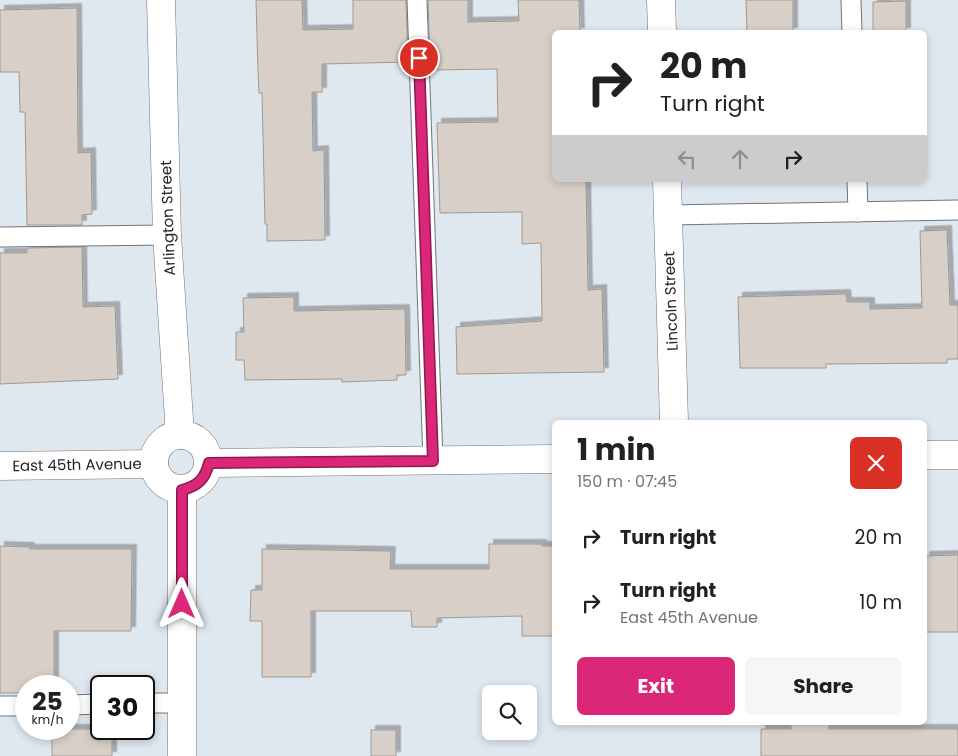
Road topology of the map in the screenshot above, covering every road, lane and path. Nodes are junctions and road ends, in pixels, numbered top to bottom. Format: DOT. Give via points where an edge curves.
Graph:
graph roads {
  1 [pos="161,0"];
  2 [pos="417,0"];
  3 [pos="661,0"];
  4 [pos="851,0"];
  5 [pos="662,30"];
  6 [pos="852,30"];
  7 [pos="667,182"];
  8 [pos="857,182"];
  9 [pos="958,210"];
  10 [pos="858,212"];
  11 [pos="668,216"];
  12 [pos="168,235"];
  13 [pos="0,237"];
  14 [pos="674,420"];
  15 [pos="180,435"];
  16 [pos="927,455"];
  17 [pos="958,455"];
  18 [pos="552,460"];
  19 [pos="433,461"];
  20 [pos="209,463"];
  21 [pos="154,464"];
  22 [pos="0,466"];
  23 [pos="182,490"];
  24 [pos="155,703"];
  25 [pos="182,703"];
  26 [pos="0,706"];
  27 [pos="15,706"];
  28 [pos="182,756"];
  1 -- 12 [label="street, Arlington Street"];
  2 -- 19 [label="lane"];
  3 -- 5 [label="street"];
  4 -- 6 [label="lane"];
  7 -- 11 [label="street, Lincoln Street"];
  8 -- 10 [label="lane"];
  9 -- 10 [label="lane"];
  10 -- 11 [label="lane"];
  11 -- 14 [label="street, Lincoln Street"];
  12 -- 13 [label="lane"];
  12 -- 15 [label="street, Arlington Street"];
  15 -- 20 [label="street" via="189,436 204,446"];
  15 -- 21 [label="street" via="171,437 158,447"];
  16 -- 17 [label="street"];
  18 -- 19 [label="street"];
  19 -- 20 [label="street"];
  20 -- 23 [label="street" via="203,479"];
  21 -- 22 [label="street, East 45th Avenue"];
  21 -- 23 [label="street" via="160,479"];
  23 -- 25 [label="street"];
  24 -- 25 [label="lane"];
  25 -- 28 [label="street"];
  26 -- 27 [label="lane"];
}
